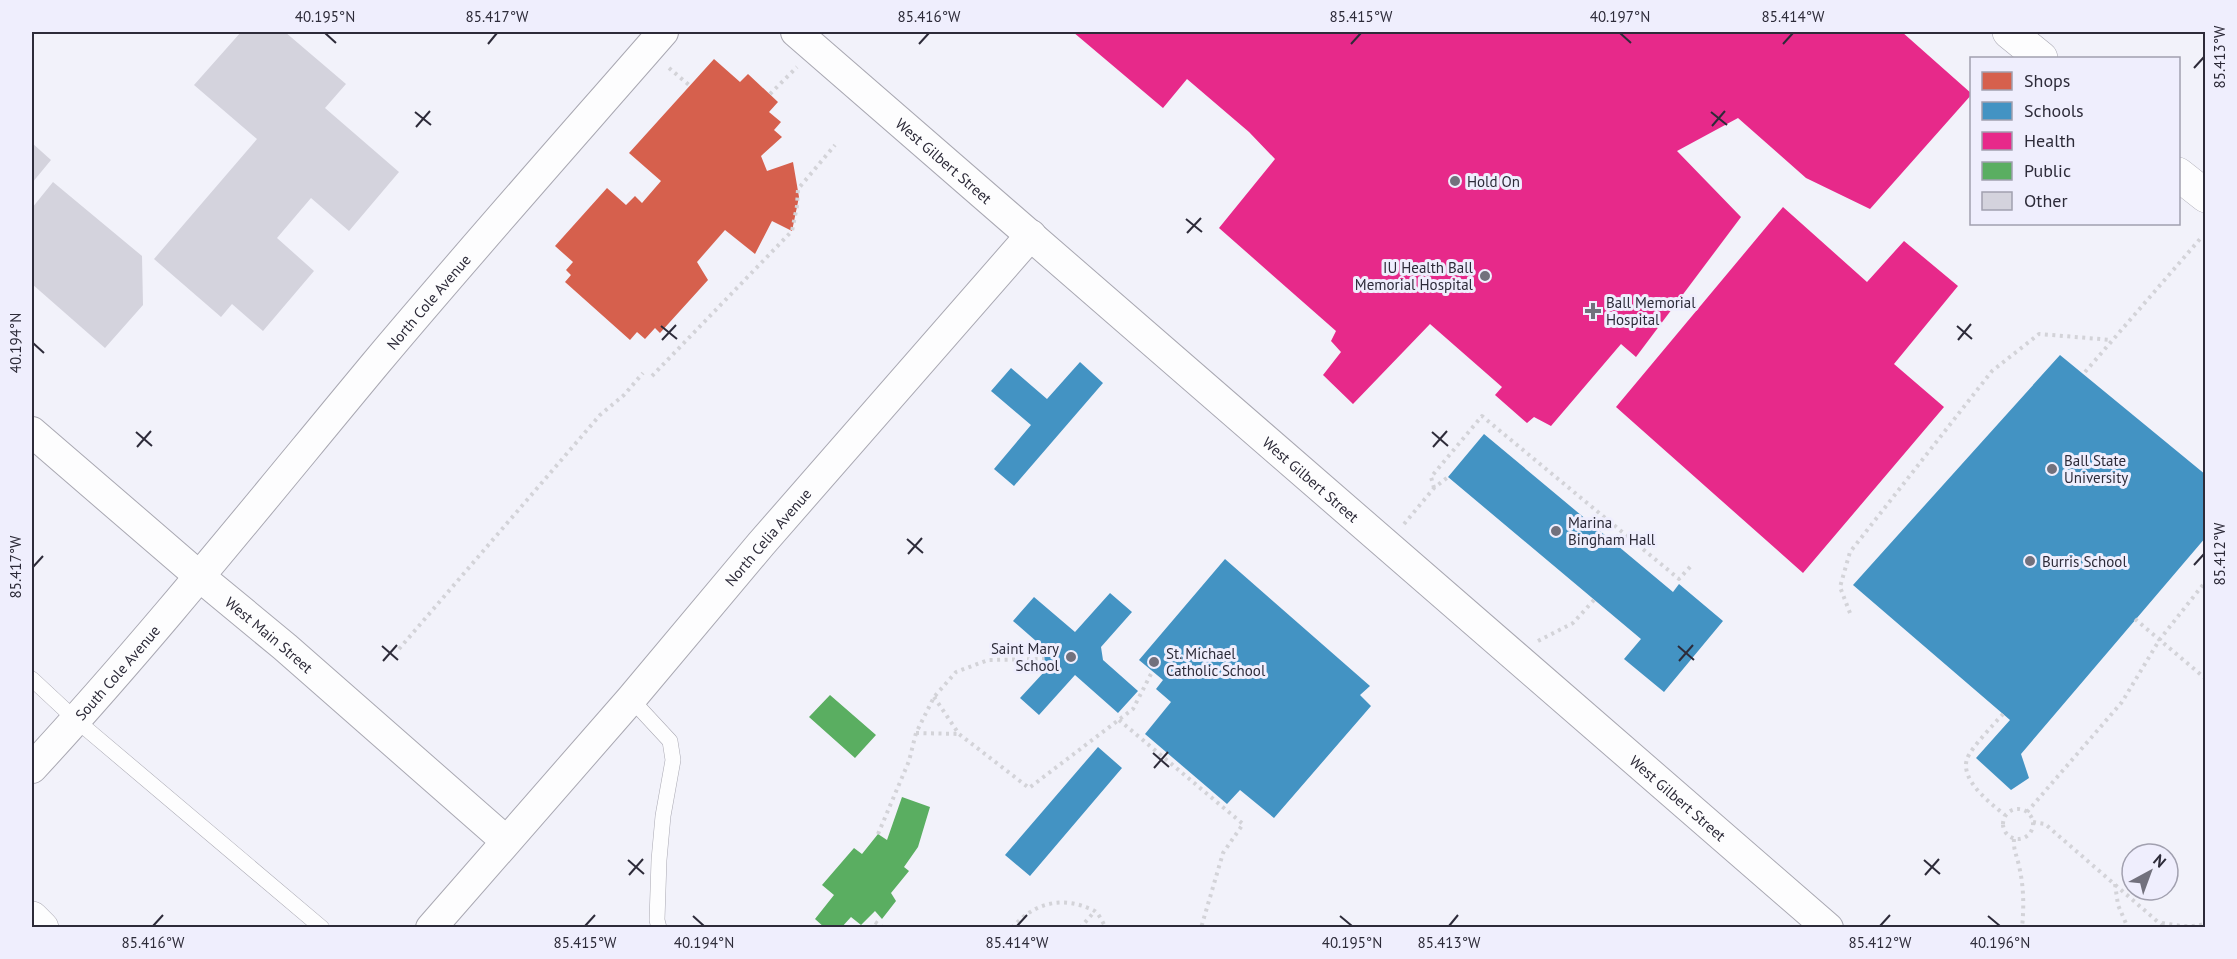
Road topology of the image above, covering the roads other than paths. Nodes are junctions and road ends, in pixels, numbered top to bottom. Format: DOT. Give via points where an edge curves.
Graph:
graph roads {
  1 [pos="663,32"];
  2 [pos="795,32"];
  3 [pos="2009,32"];
  4 [pos="2040,57"];
  5 [pos="2180,176"];
  6 [pos="2205,196"];
  7 [pos="1031,235"];
  8 [pos="32,432"];
  9 [pos="199,576"];
  10 [pos="32,679"];
  11 [pos="632,699"];
  12 [pos="76,720"];
  13 [pos="32,768"];
  14 [pos="506,841"];
  15 [pos="32,918"];
  16 [pos="42,927"];
  17 [pos="322,927"];
  18 [pos="431,927"];
  19 [pos="659,927"];
  20 [pos="1828,927"];
  1 -- 9 [label="street, North Cole Avenue" via="451,274"];
  2 -- 7 [label="street, West Gilbert Street"];
  3 -- 4 [label="street"];
  5 -- 6 [label="street"];
  7 -- 11 [label="street, North Celia Avenue" via="761,544"];
  7 -- 20 [label="street, West Gilbert Street"];
  8 -- 9 [label="street, West Main Street"];
  9 -- 12 [label="street, South Cole Avenue"];
  9 -- 14 [label="street, West Main Street" via="285,646"];
  10 -- 12 [label="lane"];
  11 -- 14 [label="street, North Celia Avenue"];
  11 -- 19 [label="lane" via="670,741 673,760 659,860"];
  12 -- 13 [label="street, South Cole Avenue"];
  12 -- 17 [label="lane"];
  14 -- 18 [label="street, North Celia Avenue"];
  15 -- 16 [label="street"];
}
